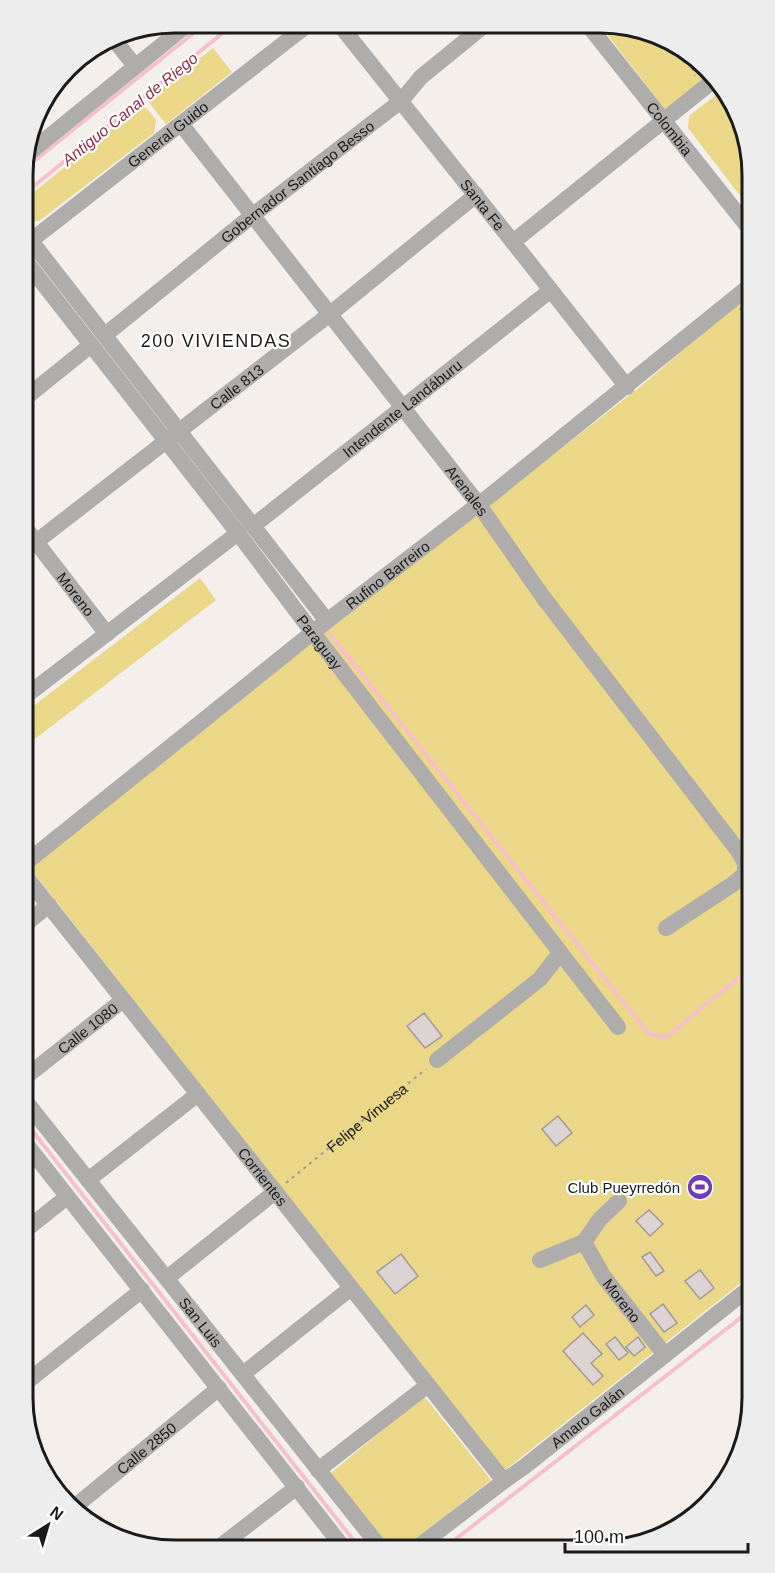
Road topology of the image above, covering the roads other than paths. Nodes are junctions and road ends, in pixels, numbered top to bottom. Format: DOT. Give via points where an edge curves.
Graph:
graph roads {
  1 [pos="176,33"];
  2 [pos="297,33"];
  3 [pos="346,33"];
  4 [pos="475,33"];
  5 [pos="594,33"];
  6 [pos="118,45"];
  7 [pos="135,66"];
  8 [pos="709,84"];
  9 [pos="401,101"];
  10 [pos="665,121"];
  11 [pos="181,124"];
  12 [pos="36,147"];
  13 [pos="476,195"];
  14 [pos="253,216"];
  15 [pos="742,217"];
  16 [pos="33,234"];
  17 [pos="513,242"];
  18 [pos="33,249"];
  19 [pos="33,269"];
  20 [pos="551,290"];
  21 [pos="742,292"];
  22 [pos="330,314"];
  23 [pos="98,340"];
  24 [pos="627,387"];
  25 [pos="33,392"];
  26 [pos="403,407"];
  27 [pos="173,437"];
  28 [pos="479,505"];
  29 [pos="253,525"];
  30 [pos="238,533"];
  31 [pos="33,545"];
  32 [pos="33,550"];
  33 [pos="327,621"];
  34 [pos="313,633"];
  35 [pos="107,634"];
  36 [pos="33,690"];
  37 [pos="33,857"];
  38 [pos="742,858"];
  39 [pos="742,876"];
  40 [pos="33,886"];
  41 [pos="49,906"];
  42 [pos="33,918"];
  43 [pos="666,928"];
  44 [pos="560,953"];
  45 [pos="123,999"];
  46 [pos="618,1026"];
  47 [pos="437,1060"];
  48 [pos="33,1070"];
  49 [pos="198,1094"];
  50 [pos="33,1111"];
  51 [pos="33,1153"];
  52 [pos="88,1180"];
  53 [pos="276,1192"];
  54 [pos="67,1197"];
  55 [pos="619,1201"];
  56 [pos="33,1224"];
  57 [pos="584,1242"];
  58 [pos="540,1260"];
  59 [pos="156,1264"];
  60 [pos="167,1278"];
  61 [pos="138,1286"];
  62 [pos="351,1288"];
  63 [pos="742,1294"];
  64 [pos="665,1355"];
  65 [pos="243,1374"];
  66 [pos="33,1376"];
  67 [pos="428,1385"];
  68 [pos="219,1388"];
  69 [pos="318,1470"];
  70 [pos="504,1481"];
  71 [pos="297,1487"];
  72 [pos="80,1503"];
  73 [pos="228,1540"];
  74 [pos="338,1540"];
  75 [pos="373,1540"];
  76 [pos="427,1540"];
  1 -- 7 [label="street"];
  2 -- 11 [label="street, General Guido"];
  3 -- 9 [label="street, Santa Fe"];
  4 -- 9 [label="street, Gobernador Santiago Besso" via="421,76"];
  5 -- 10 [label="street, Colombia"];
  6 -- 7 [label="street"];
  7 -- 12 [label="street"];
  8 -- 10 [label="street"];
  9 -- 13 [label="street, Santa Fe"];
  9 -- 14 [label="street, Gobernador Santiago Besso"];
  10 -- 15 [label="street, Colombia"];
  10 -- 17 [label="street"];
  11 -- 14 [label="street, Arenales"];
  11 -- 16 [label="street, General Guido"];
  13 -- 17 [label="street, Santa Fe"];
  13 -- 22 [label="street, Calle 813"];
  14 -- 22 [label="street, Arenales"];
  14 -- 23 [label="street, Gobernador Santiago Besso"];
  17 -- 20 [label="street, Santa Fe"];
  18 -- 23 [label="street, Paraguay"];
  19 -- 23 [label="street, Paraguay"];
  20 -- 24 [label="street, Santa Fe"];
  20 -- 26 [label="street, Intendente Landáburu"];
  21 -- 24 [label="street, Rufino Barreiro"];
  22 -- 26 [label="street, Arenales"];
  22 -- 27 [label="street, Calle 813"];
  23 -- 25 [label="street, Gobernador Santiago Besso"];
  23 -- 27 [label="street, Paraguay"];
  24 -- 28 [label="street, Rufino Barreiro"];
  26 -- 28 [label="street, Arenales"];
  26 -- 29 [label="street, Intendente Landáburu"];
  27 -- 29 [label="street, Paraguay"];
  27 -- 30 [label="street, Paraguay"];
  27 -- 31 [label="street, Calle 813"];
  28 -- 33 [label="street, Rufino Barreiro"];
  28 -- 38 [label="street, Arenales" via="543,597"];
  29 -- 33 [label="street, Paraguay"];
  30 -- 34 [label="street, Paraguay"];
  30 -- 35 [label="street"];
  32 -- 35 [label="street, Moreno"];
  33 -- 34 [label="street, Rufino Barreiro"];
  34 -- 37 [label="street, Rufino Barreiro"];
  34 -- 44 [label="street, Paraguay"];
  35 -- 36 [label="street"];
  39 -- 43 [label="street, Arenales"];
  40 -- 41 [label="street, Corrientes"];
  41 -- 42 [label="street"];
  41 -- 45 [label="street, Corrientes"];
  44 -- 46 [label="street, Paraguay"];
  44 -- 47 [label="street" via="540,979"];
  45 -- 48 [label="street, Calle 1080"];
  45 -- 49 [label="street, Corrientes"];
  49 -- 52 [label="street"];
  49 -- 53 [label="street, Corrientes"];
  50 -- 52 [label="street, San Luis"];
  51 -- 54 [label="street, San Luis"];
  52 -- 59 [label="street, San Luis"];
  53 -- 60 [label="street"];
  53 -- 62 [label="street, Corrientes"];
  54 -- 56 [label="street"];
  54 -- 61 [label="street, San Luis"];
  55 -- 57 [label="street"];
  57 -- 58 [label="street"];
  57 -- 64 [label="street, Moreno" via="604,1277"];
  59 -- 60 [label="street, San Luis"];
  59 -- 61 [label="street"];
  60 -- 65 [label="street, San Luis"];
  61 -- 66 [label="street"];
  61 -- 68 [label="street, San Luis"];
  62 -- 65 [label="street"];
  62 -- 67 [label="street, Corrientes"];
  63 -- 64 [label="street, Amaro Galán"];
  64 -- 70 [label="street, Amaro Galán"];
  65 -- 69 [label="street, San Luis"];
  67 -- 69 [label="street"];
  67 -- 70 [label="street, Corrientes"];
  68 -- 71 [label="street, San Luis"];
  68 -- 72 [label="street, Calle 2850"];
  69 -- 75 [label="street, San Luis"];
  70 -- 76 [label="street, Amaro Galán"];
  71 -- 73 [label="street"];
  71 -- 74 [label="street, San Luis"];
}
